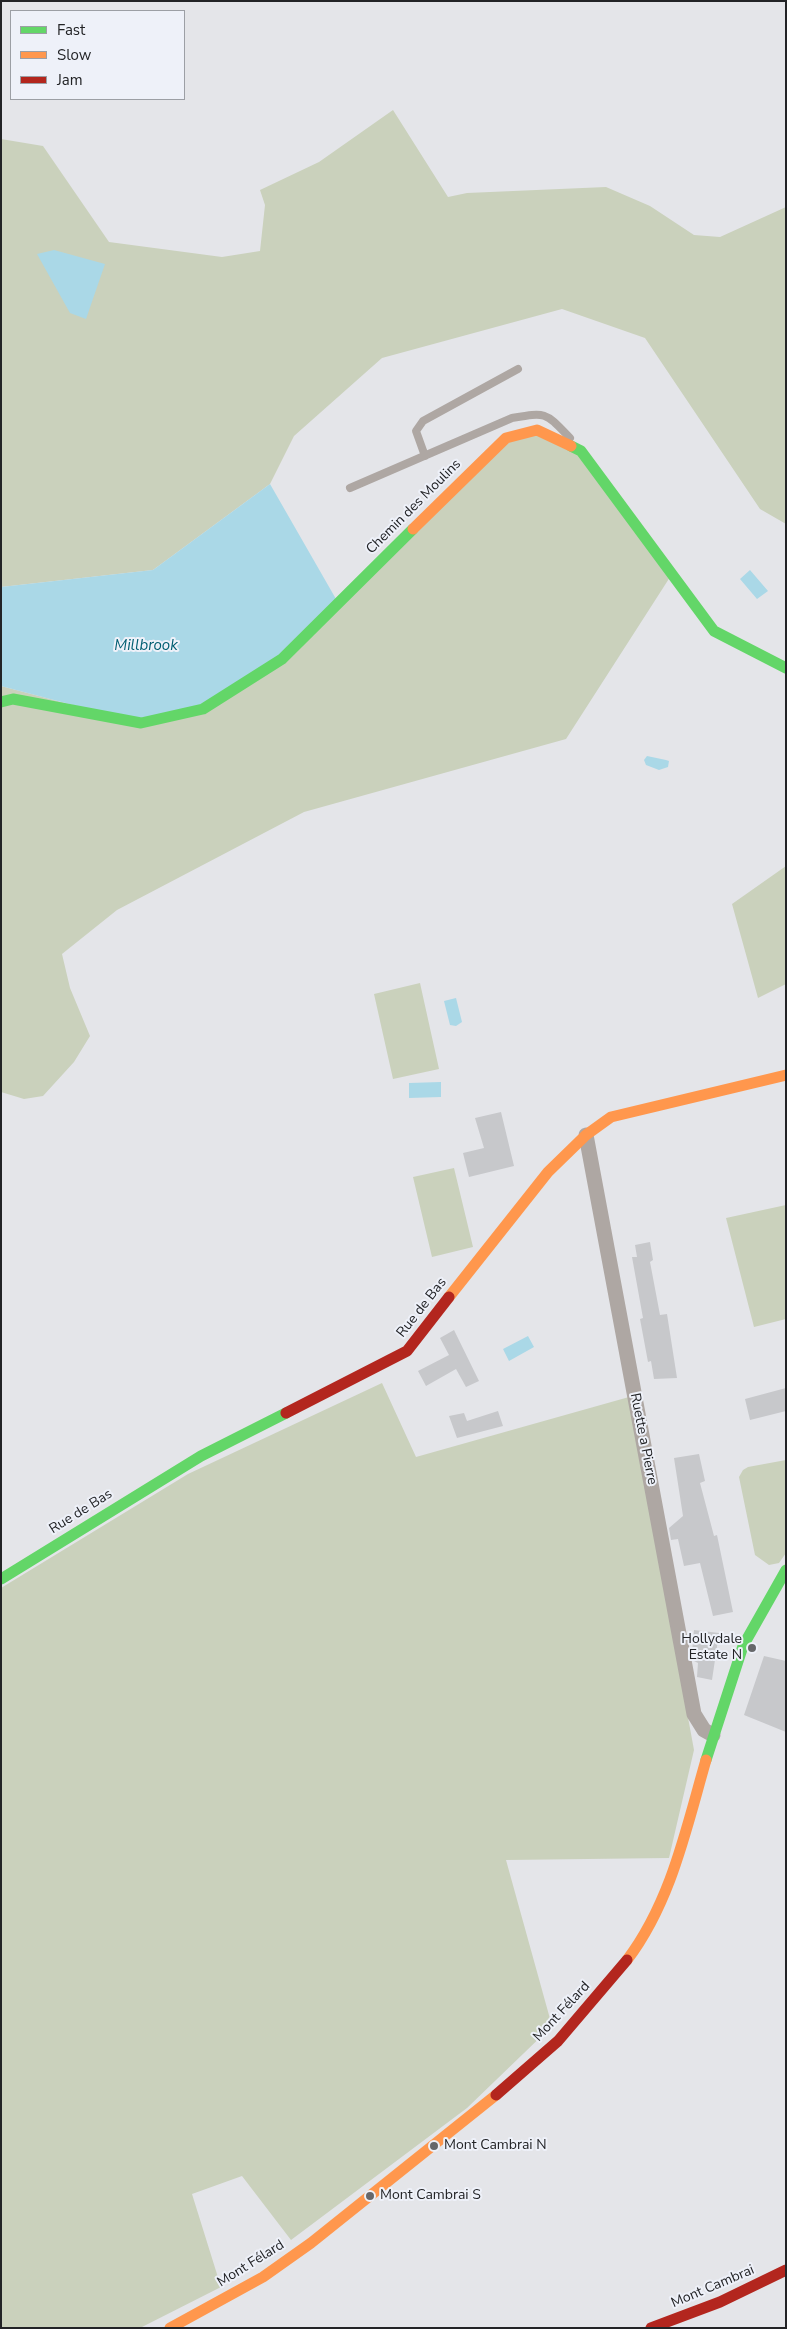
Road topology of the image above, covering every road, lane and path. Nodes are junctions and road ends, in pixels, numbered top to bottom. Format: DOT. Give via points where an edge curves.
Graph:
graph roads {
  1 [pos="518,369"];
  2 [pos="581,451"];
  3 [pos="425,456"];
  4 [pos="350,488"];
  5 [pos="786,668"];
  6 [pos="1,702"];
  7 [pos="786,1075"];
  8 [pos="586,1136"];
  9 [pos="786,1570"];
  10 [pos="1,1579"];
  11 [pos="712,1735"];
  12 [pos="786,2270"];
  13 [pos="170,2328"];
  14 [pos="651,2328"];
  1 -- 3 [label="lane" via="423,421 416,430"];
  2 -- 3 [label="lane" via="553,420 540,413 512,418"];
  2 -- 5 [label="street, Chemin des Moulins" via="714,631"];
  2 -- 6 [label="street, Chemin des Moulins" via="536,430 506,438 282,659 203,709 141,723 13,699"];
  3 -- 4 [label="lane"];
  7 -- 8 [label="street, Rue de Bas" via="610,1117"];
  8 -- 10 [label="street, Rue de Bas" via="548,1172 407,1351 201,1456"];
  8 -- 11 [label="street, Ruette a Pierre" via="694,1714 704,1730"];
  9 -- 11 [label="street, Mont Félard" via="743,1646"];
  11 -- 13 [label="street, Mont Félard" via="674,1873 644,1937 558,2041 471,2117 311,2243 263,2277"];
  12 -- 14 [label="street, Mont Cambrai" via="706,2310"];
}
